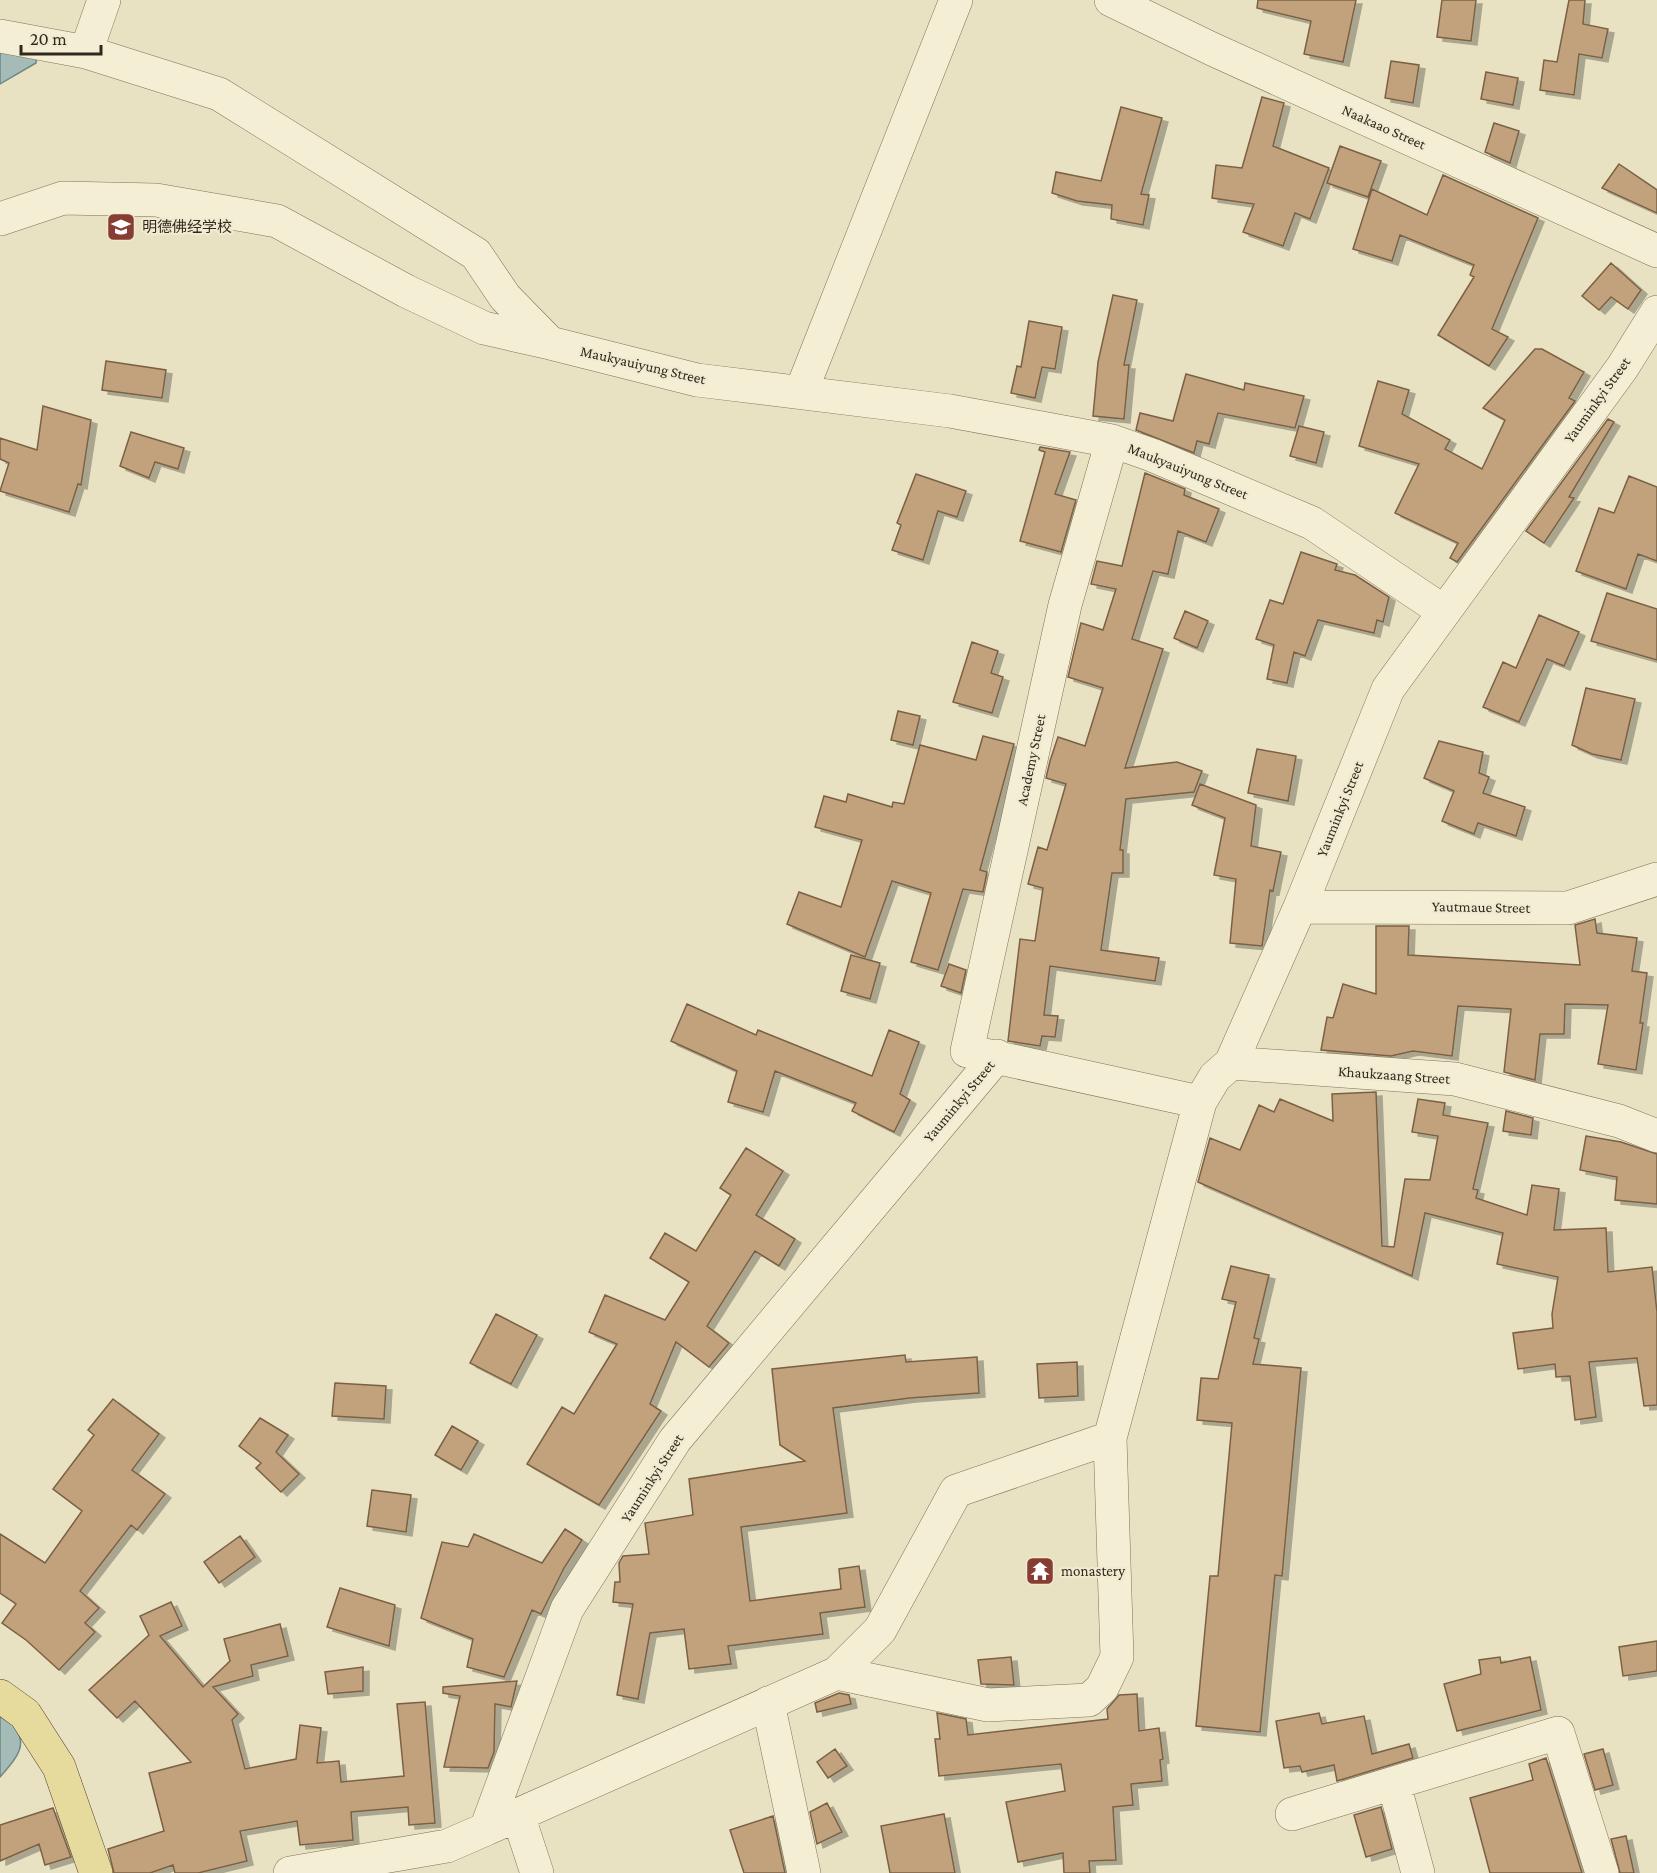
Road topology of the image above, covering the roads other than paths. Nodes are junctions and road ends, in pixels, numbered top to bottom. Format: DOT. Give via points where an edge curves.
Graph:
graph roads {
  1 [pos="104,0"];
  2 [pos="956,0"];
  3 [pos="1112,0"];
  4 [pos="0,36"];
  5 [pos="86,52"];
  6 [pos="0,219"];
  7 [pos="1657,251"];
  8 [pos="1657,312"];
  9 [pos="550,343"];
  10 [pos="801,392"];
  11 [pos="1112,441"];
  12 [pos="1443,611"];
  13 [pos="1657,879"];
  14 [pos="1300,907"];
  15 [pos="997,1056"];
  16 [pos="1231,1063"];
  17 [pos="1200,1102"];
  18 [pos="1657,1136"];
  19 [pos="1110,1437"];
  20 [pos="837,1673"];
  21 [pos="0,1696"];
  22 [pos="768,1703"];
  23 [pos="1394,1784"];
  24 [pos="1292,1814"];
  25 [pos="518,1815"];
  26 [pos="486,1829"];
  27 [pos="446,1859"];
  28 [pos="96,1873"];
  29 [pos="290,1873"];
  30 [pos="537,1873"];
  31 [pos="804,1873"];
  32 [pos="1418,1873"];
  33 [pos="1602,1873"];
  1 -- 5 [label="street"];
  2 -- 10 [label="street"];
  3 -- 7 [label="street, Naakaao Street"];
  4 -- 5 [label="street"];
  5 -- 9 [label="street" via="219,94 477,254 505,297"];
  6 -- 9 [label="street, Maukyauiyung Street" via="63,198 156,200 277,221 484,328"];
  8 -- 12 [label="street, Yauminkyi Street" via="1622,368"];
  9 -- 10 [label="street, Maukyauiyung Street" via="698,380"];
  10 -- 11 [label="street, Maukyauiyung Street" via="950,411"];
  11 -- 12 [label="street, Maukyauiyung Street" via="1152,454 1312,523"];
  11 -- 15 [label="street, Academy Street" via="1065,605 967,1051"];
  12 -- 14 [label="street, Yauminkyi Street" via="1388,689"];
  13 -- 14 [label="street, Yautmaue Street" via="1568,908"];
  14 -- 16 [label="street, Yauminkyi Street"];
  15 -- 17 [label="street, Yauminkyi Street"];
  15 -- 26 [label="street, Yauminkyi Street" via="675,1440 567,1609"];
  16 -- 17 [label="street, Yauminkyi Street" via="1215,1077"];
  16 -- 18 [label="street, Khaukzaang Street" via="1455,1079 1619,1121"];
  17 -- 19 [label="street"];
  19 -- 20 [label="street" via="956,1491 880,1630"];
  19 -- 20 [label="street" via="1117,1657 1102,1688 1089,1700 988,1705"];
  20 -- 22 [label="street"];
  21 -- 28 [label="main road" via="25,1714 59,1767"];
  22 -- 25 [label="street"];
  22 -- 31 [label="street"];
  23 -- 24 [label="street"];
  23 -- 32 [label="street"];
  23 -- 33 [label="street" via="1558,1734"];
  25 -- 26 [label="street"];
  25 -- 30 [label="street"];
  26 -- 27 [label="street"];
  27 -- 29 [label="street"];
}
